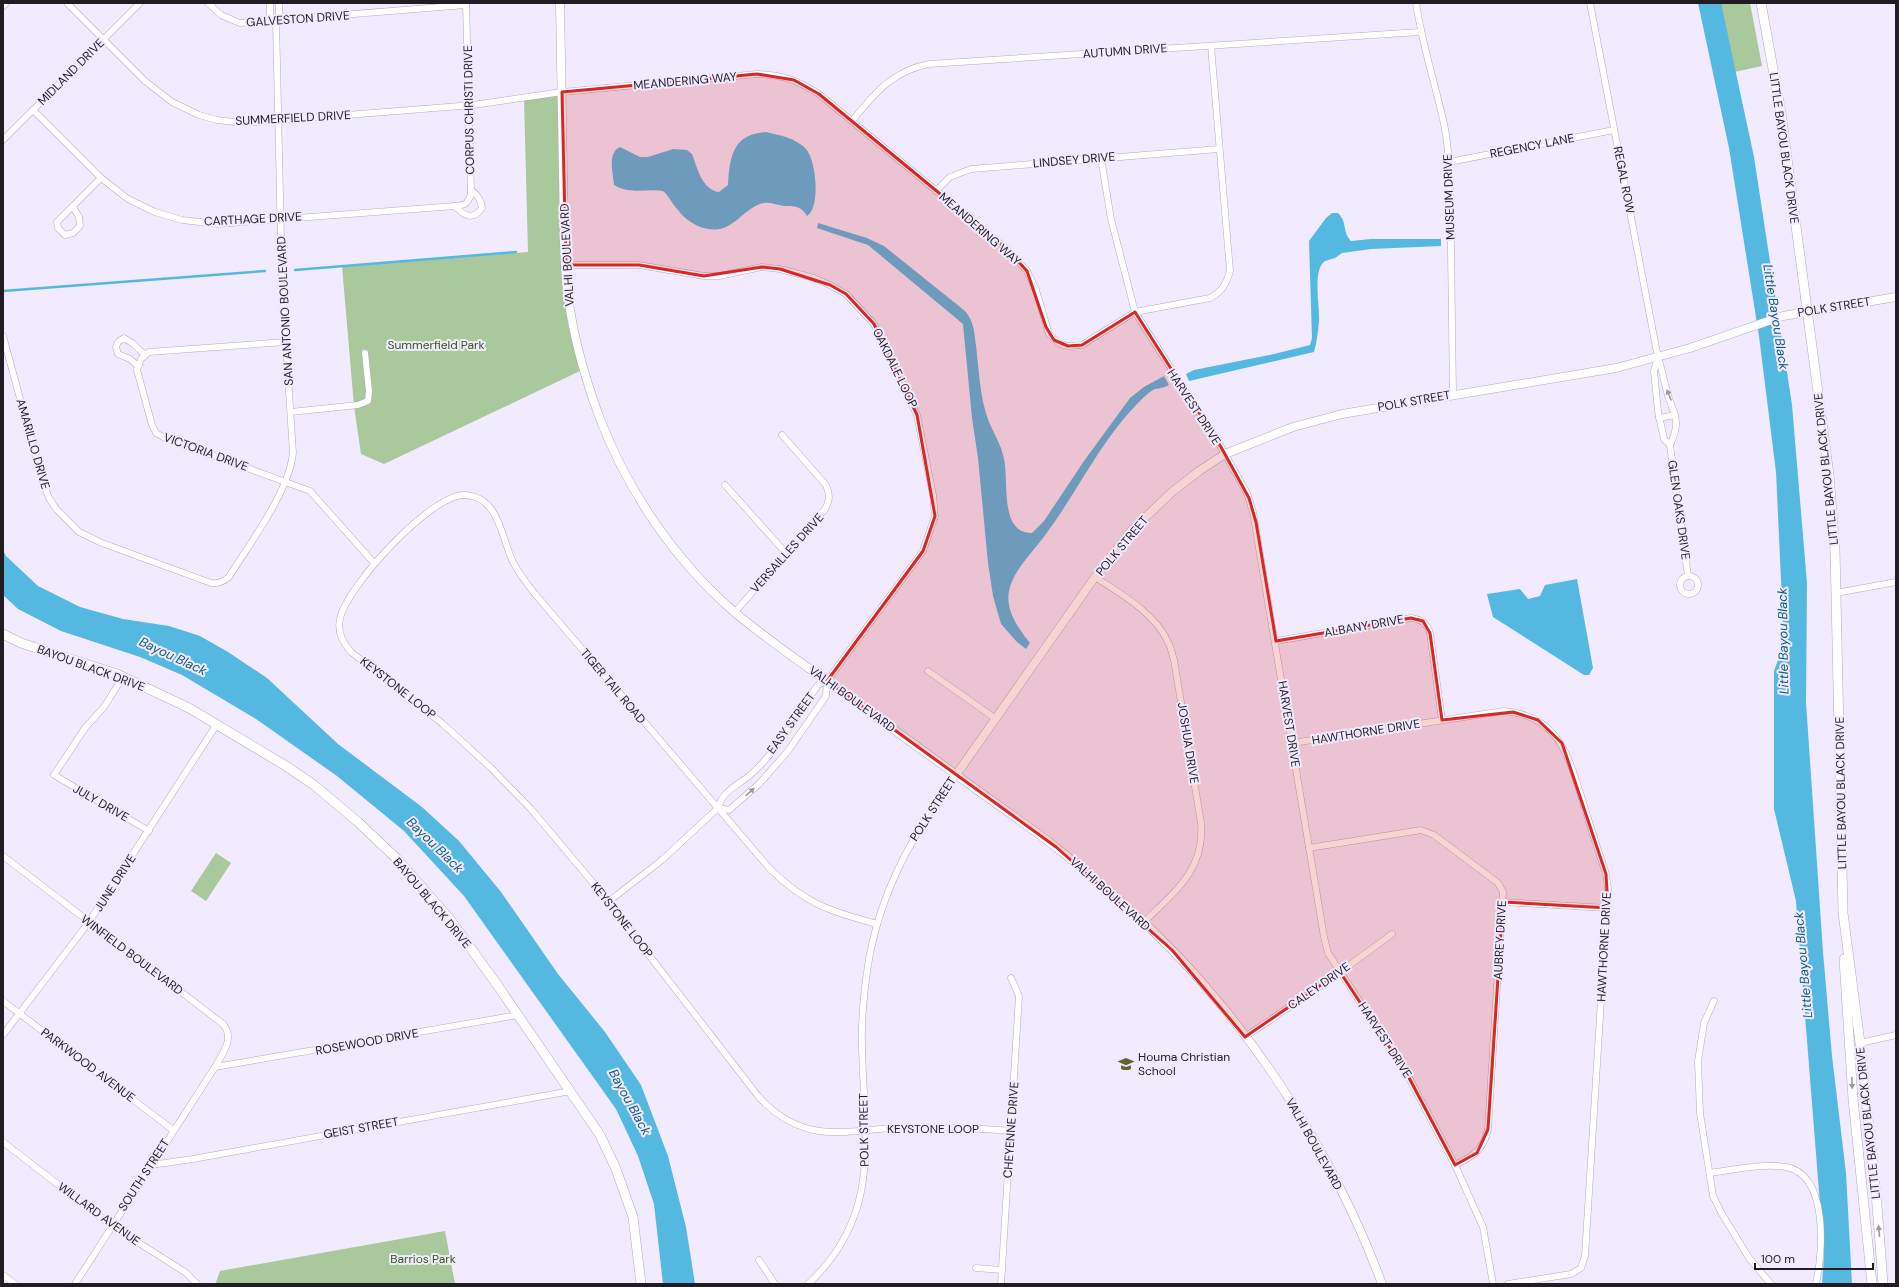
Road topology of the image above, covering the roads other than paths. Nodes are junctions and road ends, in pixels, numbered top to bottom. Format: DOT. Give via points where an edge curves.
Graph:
graph roads {
  1 [pos="6,3"];
  2 [pos="67,3"];
  3 [pos="140,3"];
  4 [pos="208,3"];
  5 [pos="270,3"];
  6 [pos="278,3"];
  7 [pos="560,3"];
  8 [pos="1416,3"];
  9 [pos="1590,3"];
  10 [pos="1761,3"];
  11 [pos="466,4"];
  12 [pos="3,6"];
  13 [pos="275,21"];
  14 [pos="1420,32"];
  15 [pos="104,40"];
  16 [pos="1211,46"];
  17 [pos="562,92"];
  18 [pos="469,106"];
  19 [pos="33,110"];
  20 [pos="278,120"];
  21 [pos="852,121"];
  22 [pos="1614,130"];
  23 [pos="3,140"];
  24 [pos="1219,149"];
  25 [pos="1101,158"];
  26 [pos="1449,162"];
  27 [pos="101,178"];
  28 [pos="471,190"];
  29 [pos="936,191"];
  30 [pos="455,206"];
  31 [pos="73,207"];
  32 [pos="280,218"];
  33 [pos="566,265"];
  34 [pos="1896,297"];
  35 [pos="1806,311"];
  36 [pos="1135,312"];
  37 [pos="3,336"];
  38 [pos="286,342"];
  39 [pos="365,353"];
  40 [pos="146,355"];
  41 [pos="1658,358"];
  42 [pos="138,366"];
  43 [pos="1453,394"];
  44 [pos="292,412"];
  45 [pos="1675,415"];
  46 [pos="1659,418"];
  47 [pos="782,435"];
  48 [pos="1670,446"];
  49 [pos="1225,454"];
  50 [pos="286,481"];
  51 [pos="725,485"];
  52 [pos="786,553"];
  53 [pos="374,563"];
  54 [pos="1688,576"];
  55 [pos="1095,577"];
  56 [pos="223,582"];
  57 [pos="1896,582"];
  58 [pos="1836,593"];
  59 [pos="735,612"];
  60 [pos="3,634"];
  61 [pos="1276,641"];
  62 [pos="928,671"];
  63 [pos="123,677"];
  64 [pos="827,681"];
  65 [pos="996,719"];
  66 [pos="1442,720"];
  67 [pos="217,724"];
  68 [pos="1292,743"];
  69 [pos="772,750"];
  70 [pos="782,758"];
  71 [pos="956,775"];
  72 [pos="718,808"];
  73 [pos="149,831"];
  74 [pos="1309,848"];
  75 [pos="3,856"];
  76 [pos="608,902"];
  77 [pos="1503,902"];
  78 [pos="1608,908"];
  79 [pos="89,922"];
  80 [pos="1143,923"];
  81 [pos="877,924"];
  82 [pos="1392,934"];
  83 [pos="1846,939"];
  84 [pos="1340,972"];
  85 [pos="1011,978"];
  86 [pos="3,1001"];
  87 [pos="1714,1001"];
  88 [pos="20,1013"];
  89 [pos="518,1015"];
  90 [pos="3,1035"];
  91 [pos="1896,1035"];
  92 [pos="1245,1037"];
  93 [pos="1860,1043"];
  94 [pos="215,1067"];
  95 [pos="571,1091"];
  96 [pos="173,1130"];
  97 [pos="865,1130"];
  98 [pos="1011,1131"];
  99 [pos="3,1142"];
  100 [pos="151,1165"];
  101 [pos="1455,1165"];
  102 [pos="1710,1173"];
  103 [pos="112,1226"];
  104 [pos="759,1260"];
  105 [pos="976,1268"];
  106 [pos="1002,1270"];
  107 [pos="3,1275"];
  108 [pos="15,1284"];
  109 [pos="75,1284"];
  110 [pos="197,1284"];
  111 [pos="642,1284"];
  112 [pos="775,1284"];
  113 [pos="808,1284"];
  114 [pos="1001,1284"];
  115 [pos="1382,1284"];
  116 [pos="1493,1284"];
  117 [pos="1508,1284"];
  118 [pos="1771,1284"];
  119 [pos="1816,1284"];
  120 [pos="1872,1284"];
  121 [pos="1883,1284"];
  1 -- 12 [label="street"];
  2 -- 15 [label="street, SUMMERFIELD DRIVE"];
  3 -- 15 [label="street, MIDLAND DRIVE"];
  4 -- 13 [label="street, GALVESTON DRIVE" via="221,16 235,22"];
  5 -- 13 [label="street, SAN ANTONIO BOULEVARD"];
  6 -- 13 [label="street, SAN ANTONIO BOULEVARD"];
  7 -- 17 [label="street, VALHI BOULEVARD"];
  8 -- 14 [label="street, MUSEUM DRIVE"];
  9 -- 22 [label="street, REGAL ROW"];
  10 -- 35 [label="main road, LITTLE BAYOU BLACK DRIVE" via="1781,113"];
  11 -- 13 [label="street, GALVESTON DRIVE"];
  11 -- 18 [label="street, CORPUS CHRISTI DRIVE"];
  13 -- 20 [label="street, SAN ANTONIO BOULEVARD"];
  14 -- 16 [label="street, AUTUMN DRIVE"];
  14 -- 26 [label="street, MUSEUM DRIVE" via="1444,124"];
  15 -- 19 [label="street, MIDLAND DRIVE"];
  15 -- 20 [label="street, SUMMERFIELD DRIVE" via="145,81 183,108 217,120"];
  16 -- 21 [label="street, AUTUMN DRIVE" via="918,66 881,87"];
  16 -- 24 [label="street, MEANDERING WAY"];
  17 -- 18 [label="street, SUMMERFIELD DRIVE"];
  17 -- 21 [label="street, MEANDERING WAY" via="757,74 770,75 794,80"];
  17 -- 33 [label="street, VALHI BOULEVARD"];
  18 -- 20 [label="street, SUMMERFIELD DRIVE"];
  18 -- 28 [label="street, CORPUS CHRISTI DRIVE"];
  19 -- 23 [label="street, MIDLAND DRIVE"];
  19 -- 27 [label="street, CARTHAGE DRIVE"];
  20 -- 32 [label="street, SAN ANTONIO BOULEVARD"];
  21 -- 29 [label="street, MEANDERING WAY"];
  22 -- 26 [label="street, REGENCY LANE"];
  22 -- 41 [label="street, REGAL ROW"];
  24 -- 25 [label="street, LINDSEY DRIVE"];
  24 -- 36 [label="street, MEANDERING WAY" via="1230,271 1226,284 1220,293 1210,298"];
  25 -- 29 [label="street, LINDSEY DRIVE" via="971,169 950,177"];
  25 -- 36 [label="street, HARVEST DRIVE" via="1111,219"];
  26 -- 43 [label="street, MUSEUM DRIVE"];
  27 -- 31 [label="street"];
  27 -- 32 [label="street, CARTHAGE DRIVE" via="128,199 154,212 182,220 218,224"];
  28 -- 30 [label="street, CORPUS CHRISTI DRIVE" via="469,202"];
  28 -- 30 [label="street" via="481,202 482,208 479,213 468,217"];
  29 -- 36 [label="street, MEANDERING WAY" via="1007,249 1027,272 1036,290 1046,327 1054,340 1060,344 1082,345"];
  30 -- 32 [label="street, CARTHAGE DRIVE"];
  31 -- 31 [label="street" via="57,222 58,228 65,235 73,233 80,226 79,217"];
  32 -- 38 [label="street, SAN ANTONIO BOULEVARD"];
  33 -- 59 [label="street, VALHI BOULEVARD" via="572,326 583,370 601,421 623,469 643,505 676,550 710,589"];
  33 -- 64 [label="street, OAKDALE LOOP" via="639,265 704,276 719,276 762,267 780,269 814,278 846,294 874,324 917,414 935,516 923,551"];
  34 -- 35 [label="street, POLK STREET"];
  35 -- 41 [label="street, POLK STREET" via="1783,316"];
  35 -- 58 [label="main road, LITTLE BAYOU BLACK DRIVE" via="1829,475"];
  36 -- 49 [label="street, HARVEST DRIVE"];
  37 -- 56 [label="street, AMARILLO DRIVE" via="43,483 49,498 64,519 79,532 102,543 211,583"];
  38 -- 40 [label="street" via="149,352"];
  38 -- 44 [label="street, SAN ANTONIO BOULEVARD"];
  39 -- 44 [label="street" via="368,401 358,405"];
  40 -- 42 [label="street"];
  40 -- 42 [label="street" via="128,339 124,338 118,342 118,354"];
  41 -- 43 [label="street, POLK STREET" via="1616,368"];
  45 -- 41 [label="street, GLEN OAKS DRIVE, one-way"];
  41 -- 46 [label="street, GLEN OAKS DRIVE" via="1654,372"];
  42 -- 50 [label="street, VICTORIA DRIVE" via="144,398 156,433"];
  43 -- 49 [label="street, POLK STREET" via="1342,414 1293,427"];
  44 -- 50 [label="street, SAN ANTONIO BOULEVARD" via="293,452"];
  45 -- 46 [label="street"];
  45 -- 48 [label="street, GLEN OAKS DRIVE" via="1677,425"];
  46 -- 48 [label="street, GLEN OAKS DRIVE" via="1664,439"];
  47 -- 52 [label="street, VERSAILLES DRIVE" via="830,493 825,509"];
  48 -- 54 [label="street, GLEN OAKS DRIVE"];
  49 -- 55 [label="street, POLK STREET" via="1199,471 1152,510"];
  49 -- 61 [label="street, HARVEST DRIVE" via="1247,493 1253,512"];
  50 -- 53 [label="street, VICTORIA DRIVE" via="310,491"];
  50 -- 56 [label="street, SAN ANTONIO BOULEVARD" via="229,577"];
  51 -- 52 [label="street"];
  52 -- 59 [label="street, VERSAILLES DRIVE"];
  53 -- 72 [label="street, TIGER TAIL ROAD" via="418,521 444,501 459,495 467,495 487,503 495,513 510,555 523,578"];
  53 -- 76 [label="street, KEYSTONE LOOP" via="342,610 339,621 344,643 351,652 443,724 492,768 558,839"];
  55 -- 65 [label="street, POLK STREET"];
  55 -- 80 [label="street, JOSHUA DRIVE" via="1145,613 1158,625 1168,642 1174,660 1200,823 1200,850 1194,867 1186,880"];
  57 -- 58 [label="street"];
  58 -- 83 [label="main road, LITTLE BAYOU BLACK DRIVE" via="1840,826"];
  59 -- 64 [label="street, VALHI BOULEVARD"];
  60 -- 63 [label="main road, BAYOU BLACK DRIVE" via="26,645"];
  61 -- 66 [label="street, ALBANY DRIVE" via="1411,618 1418,619 1426,625 1430,633"];
  61 -- 68 [label="street, HARVEST DRIVE"];
  62 -- 65 [label="street"];
  63 -- 67 [label="main road, BAYOU BLACK DRIVE"];
  63 -- 73 [label="street, JULY DRIVE" via="54,775"];
  64 -- 69 [label="street, EASY STREET" via="818,685"];
  64 -- 70 [label="street, EASY STREET" via="826,696"];
  64 -- 71 [label="street, VALHI BOULEVARD"];
  65 -- 71 [label="street, POLK STREET"];
  66 -- 68 [label="street, HAWTHORNE DRIVE"];
  66 -- 78 [label="street, HAWTHORNE DRIVE" via="1495,711 1513,712 1538,720 1556,736 1570,762 1606,874"];
  67 -- 73 [label="street, JUNE DRIVE"];
  67 -- 89 [label="main road, BAYOU BLACK DRIVE" via="314,785 397,859 449,918"];
  68 -- 74 [label="street, HARVEST DRIVE"];
  69 -- 70 [label="street"];
  69 -- 72 [label="street, EASY STREET" via="750,774 721,797"];
  72 -- 70 [label="street, EASY STREET, one-way" via="729,810 759,784"];
  71 -- 80 [label="street, VALHI BOULEVARD" via="1056,847"];
  71 -- 81 [label="street, POLK STREET" via="926,816 903,856"];
  72 -- 76 [label="street, EASY STREET" via="662,860"];
  72 -- 81 [label="street, TIGER TAIL ROAD" via="770,869 789,887 828,910"];
  73 -- 79 [label="street, JUNE DRIVE"];
  74 -- 77 [label="street, AUBREY DRIVE" via="1421,830 1434,835 1498,884 1503,892"];
  74 -- 84 [label="street, HARVEST DRIVE" via="1326,945 1332,961"];
  75 -- 79 [label="street, WINFIELD BOULEVARD"];
  76 -- 97 [label="street, KEYSTONE LOOP" via="769,1108 786,1120 809,1129"];
  77 -- 78 [label="street"];
  77 -- 101 [label="street, AUBREY DRIVE" via="1488,1129 1485,1142 1477,1153"];
  78 -- 117 [label="street, HAWTHORNE DRIVE" via="1584,1263 1571,1274"];
  79 -- 88 [label="street, JUNE DRIVE"];
  79 -- 94 [label="street, WINFIELD BOULEVARD" via="223,1024 228,1030 229,1038"];
  80 -- 92 [label="street, VALHI BOULEVARD" via="1172,950"];
  81 -- 97 [label="street, POLK STREET" via="863,1004"];
  82 -- 84 [label="street, CALEY DRIVE"];
  83 -- 93 [label="main road, LITTLE BAYOU BLACK DRIVE"];
  83 -- 120 [label="main road, LITTLE BAYOU BLACK DRIVE, one-way" via="1844,960 1853,1099"];
  84 -- 92 [label="street, CALEY DRIVE"];
  84 -- 101 [label="street, HARVEST DRIVE" via="1407,1074"];
  85 -- 98 [label="street, CHEYENNE DRIVE" via="1019,996"];
  86 -- 88 [label="street, PARKWOOD AVENUE"];
  87 -- 102 [label="street" via="1704,1023 1698,1062 1700,1113"];
  88 -- 90 [label="street, JUNE DRIVE"];
  88 -- 96 [label="street, PARKWOOD AVENUE"];
  89 -- 94 [label="street, ROSEWOOD DRIVE"];
  89 -- 95 [label="main road, BAYOU BLACK DRIVE"];
  91 -- 93 [label="street"];
  92 -- 115 [label="street, VALHI BOULEVARD" via="1268,1067 1328,1165"];
  121 -- 93 [label="main road, LITTLE BAYOU BLACK DRIVE, one-way"];
  94 -- 96 [label="street, SOUTH STREET"];
  95 -- 100 [label="street, GEIST STREET"];
  95 -- 111 [label="main road, BAYOU BLACK DRIVE" via="600,1135 616,1169 633,1217"];
  96 -- 100 [label="street, SOUTH STREET"];
  97 -- 98 [label="street, KEYSTONE LOOP" via="944,1126"];
  97 -- 113 [label="street, POLK STREET" via="865,1175 852,1225 830,1261"];
  98 -- 106 [label="street, CHEYENNE DRIVE"];
  99 -- 103 [label="street, WILLARD AVENUE"];
  100 -- 103 [label="street, SOUTH STREET"];
  101 -- 116 [label="street, HARVEST DRIVE" via="1483,1228"];
  102 -- 118 [label="street" via="1714,1196 1722,1214 1749,1258"];
  102 -- 119 [label="street" via="1778,1167 1795,1170 1805,1176 1816,1198 1819,1220 1821,1242"];
  103 -- 109 [label="street, SOUTH STREET"];
  103 -- 110 [label="street, WILLARD AVENUE" via="185,1272"];
  104 -- 112 [label="street"];
  105 -- 106 [label="street"];
  106 -- 114 [label="street, CHEYENNE DRIVE"];
  107 -- 108 [label="street"];
}
